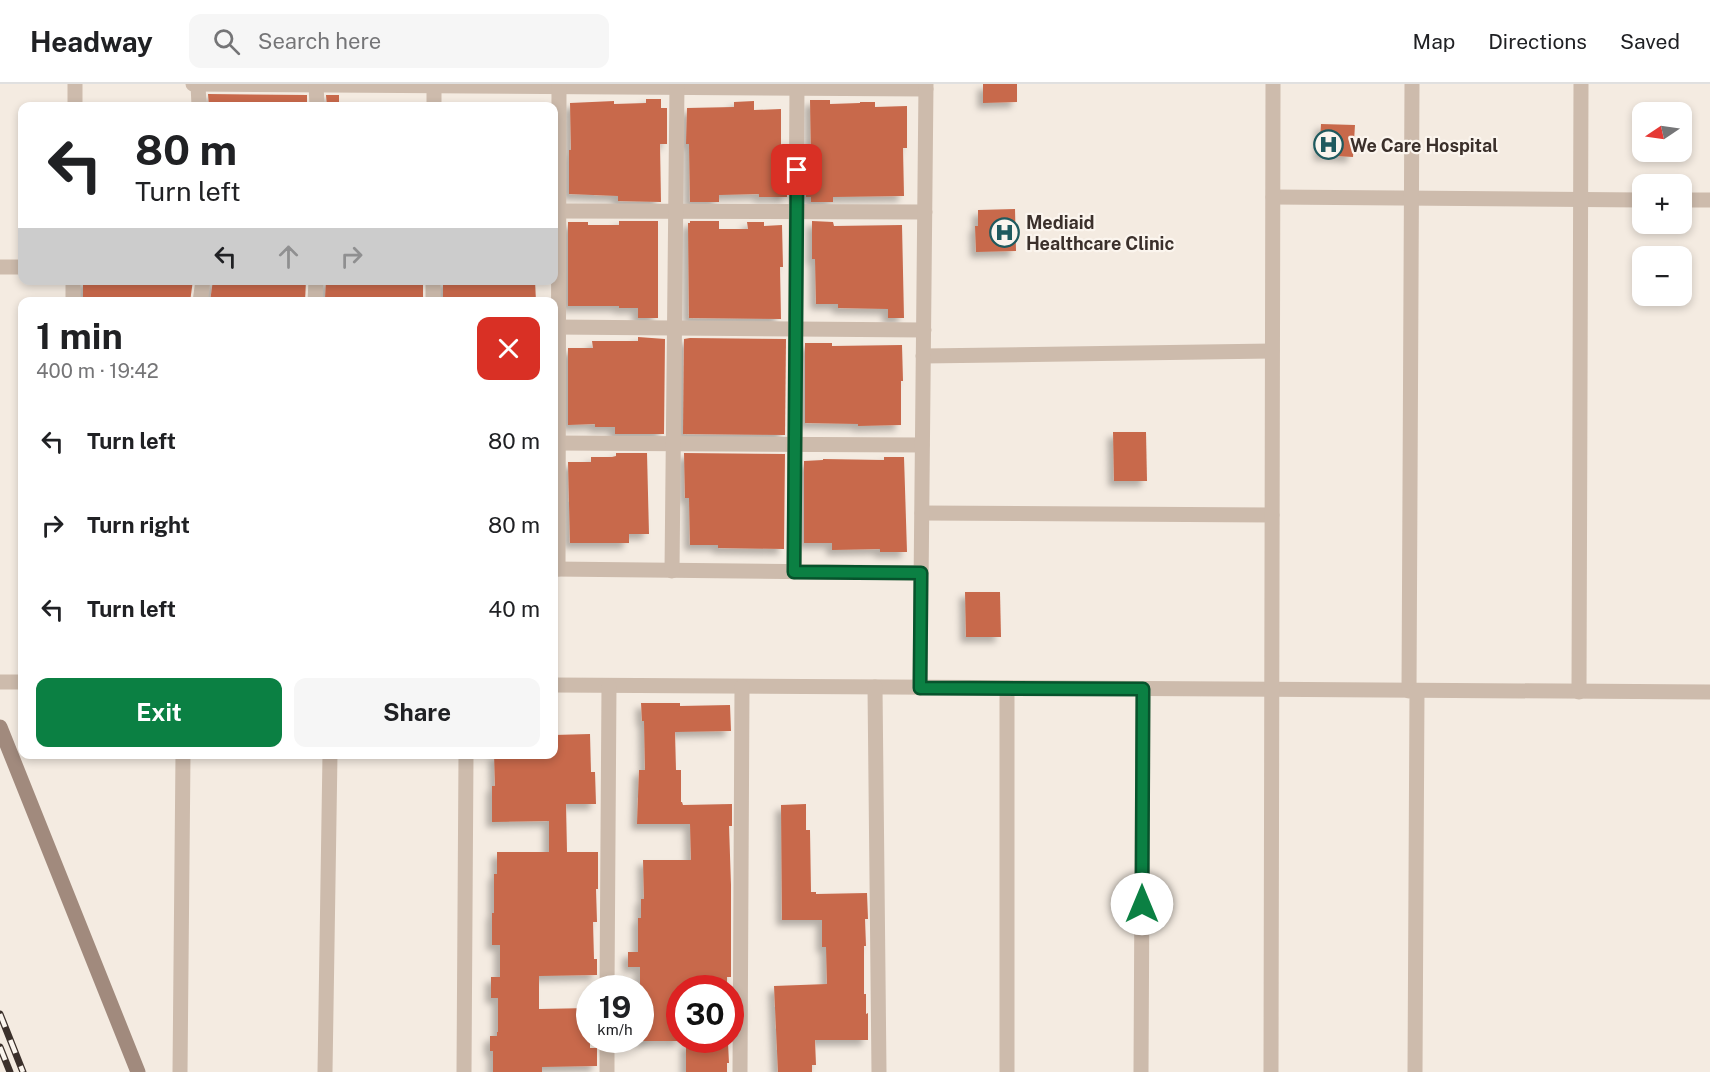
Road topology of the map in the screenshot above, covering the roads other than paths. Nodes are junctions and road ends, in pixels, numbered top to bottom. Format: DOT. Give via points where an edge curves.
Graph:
graph roads {
  1 [pos="75,84"];
  2 [pos="193,84"];
  3 [pos="198,84"];
  4 [pos="316,84"];
  5 [pos="1273,84"];
  6 [pos="1413,84"];
  7 [pos="1581,84"];
  8 [pos="434,85"];
  9 [pos="559,85"];
  10 [pos="676,86"];
  11 [pos="797,86"];
  12 [pos="926,86"];
  13 [pos="75,102"];
  14 [pos="200,102"];
  15 [pos="317,102"];
  16 [pos="434,102"];
  17 [pos="558,127"];
  18 [pos="1273,197"];
  19 [pos="1412,198"];
  20 [pos="1580,200"];
  21 [pos="1632,200"];
  22 [pos="1692,200"];
  23 [pos="1710,200"];
  24 [pos="558,210"];
  25 [pos="675,211"];
  26 [pos="797,212"];
  27 [pos="925,212"];
  28 [pos="0,267"];
  29 [pos="18,267"];
  30 [pos="558,327"];
  31 [pos="674,328"];
  32 [pos="796,329"];
  33 [pos="924,330"];
  34 [pos="1272,351"];
  35 [pos="923,356"];
  36 [pos="558,443"];
  37 [pos="673,444"];
  38 [pos="795,444"];
  39 [pos="922,445"];
  40 [pos="922,513"];
  41 [pos="1272,515"];
  42 [pos="558,569"];
  43 [pos="672,571"];
  44 [pos="794,572"];
  45 [pos="921,573"];
  46 [pos="0,682"];
  47 [pos="18,682"];
  48 [pos="558,686"];
  49 [pos="609,686"];
  50 [pos="742,687"];
  51 [pos="875,687"];
  52 [pos="920,688"];
  53 [pos="1007,688"];
  54 [pos="1143,689"];
  55 [pos="1272,690"];
  56 [pos="1413,691"];
  57 [pos="1579,692"];
  58 [pos="1710,692"];
  59 [pos="0,726"];
  60 [pos="183,759"];
  61 [pos="330,759"];
  62 [pos="466,759"];
  63 [pos="607,975"];
  64 [pos="607,1053"];
  65 [pos="138,1072"];
  66 [pos="180,1072"];
  67 [pos="325,1072"];
  68 [pos="465,1072"];
  69 [pos="607,1072"];
  70 [pos="740,1072"];
  71 [pos="879,1072"];
  72 [pos="1007,1072"];
  73 [pos="1141,1072"];
  74 [pos="1271,1072"];
  75 [pos="1415,1072"];
  1 -- 13 [label="street"];
  2 -- 3 [label="street"];
  3 -- 4 [label="street"];
  3 -- 14 [label="street"];
  4 -- 8 [label="street"];
  4 -- 15 [label="street"];
  5 -- 18 [label="street"];
  6 -- 19 [label="street"];
  7 -- 20 [label="street"];
  8 -- 9 [label="street"];
  8 -- 16 [label="street"];
  9 -- 10 [label="street"];
  9 -- 17 [label="street"];
  10 -- 11 [label="street"];
  10 -- 25 [label="street"];
  11 -- 12 [label="street"];
  11 -- 26 [label="street"];
  12 -- 27 [label="street"];
  18 -- 19 [label="street"];
  18 -- 34 [label="street"];
  19 -- 20 [label="street"];
  19 -- 56 [label="street"];
  20 -- 21 [label="street"];
  20 -- 57 [label="street"];
  22 -- 23 [label="street"];
  24 -- 25 [label="street"];
  25 -- 26 [label="street"];
  25 -- 31 [label="street"];
  26 -- 27 [label="street"];
  26 -- 32 [label="street"];
  27 -- 33 [label="street"];
  28 -- 29 [label="street"];
  30 -- 31 [label="street"];
  31 -- 32 [label="street"];
  31 -- 37 [label="street"];
  32 -- 33 [label="street"];
  32 -- 38 [label="street"];
  33 -- 35 [label="street"];
  34 -- 35 [label="street"];
  34 -- 41 [label="street"];
  35 -- 39 [label="street"];
  36 -- 37 [label="street"];
  37 -- 38 [label="street"];
  37 -- 43 [label="street"];
  38 -- 39 [label="street"];
  38 -- 44 [label="street"];
  39 -- 40 [label="street"];
  40 -- 41 [label="street"];
  40 -- 45 [label="street"];
  41 -- 55 [label="street"];
  42 -- 43 [label="street"];
  43 -- 44 [label="street"];
  44 -- 45 [label="street"];
  45 -- 52 [label="street"];
  46 -- 47 [label="street"];
  48 -- 49 [label="street"];
  49 -- 50 [label="street"];
  49 -- 63 [label="street"];
  50 -- 51 [label="street"];
  50 -- 70 [label="street"];
  51 -- 52 [label="street"];
  51 -- 71 [label="street"];
  52 -- 53 [label="street"];
  53 -- 54 [label="street"];
  53 -- 72 [label="street"];
  54 -- 55 [label="street"];
  54 -- 73 [label="street"];
  55 -- 56 [label="street"];
  55 -- 74 [label="street"];
  56 -- 57 [label="street"];
  56 -- 75 [label="street"];
  57 -- 58 [label="street"];
  59 -- 65 [label="main road"];
  60 -- 66 [label="street"];
  61 -- 67 [label="street"];
  62 -- 68 [label="street"];
  64 -- 69 [label="street"];
}
